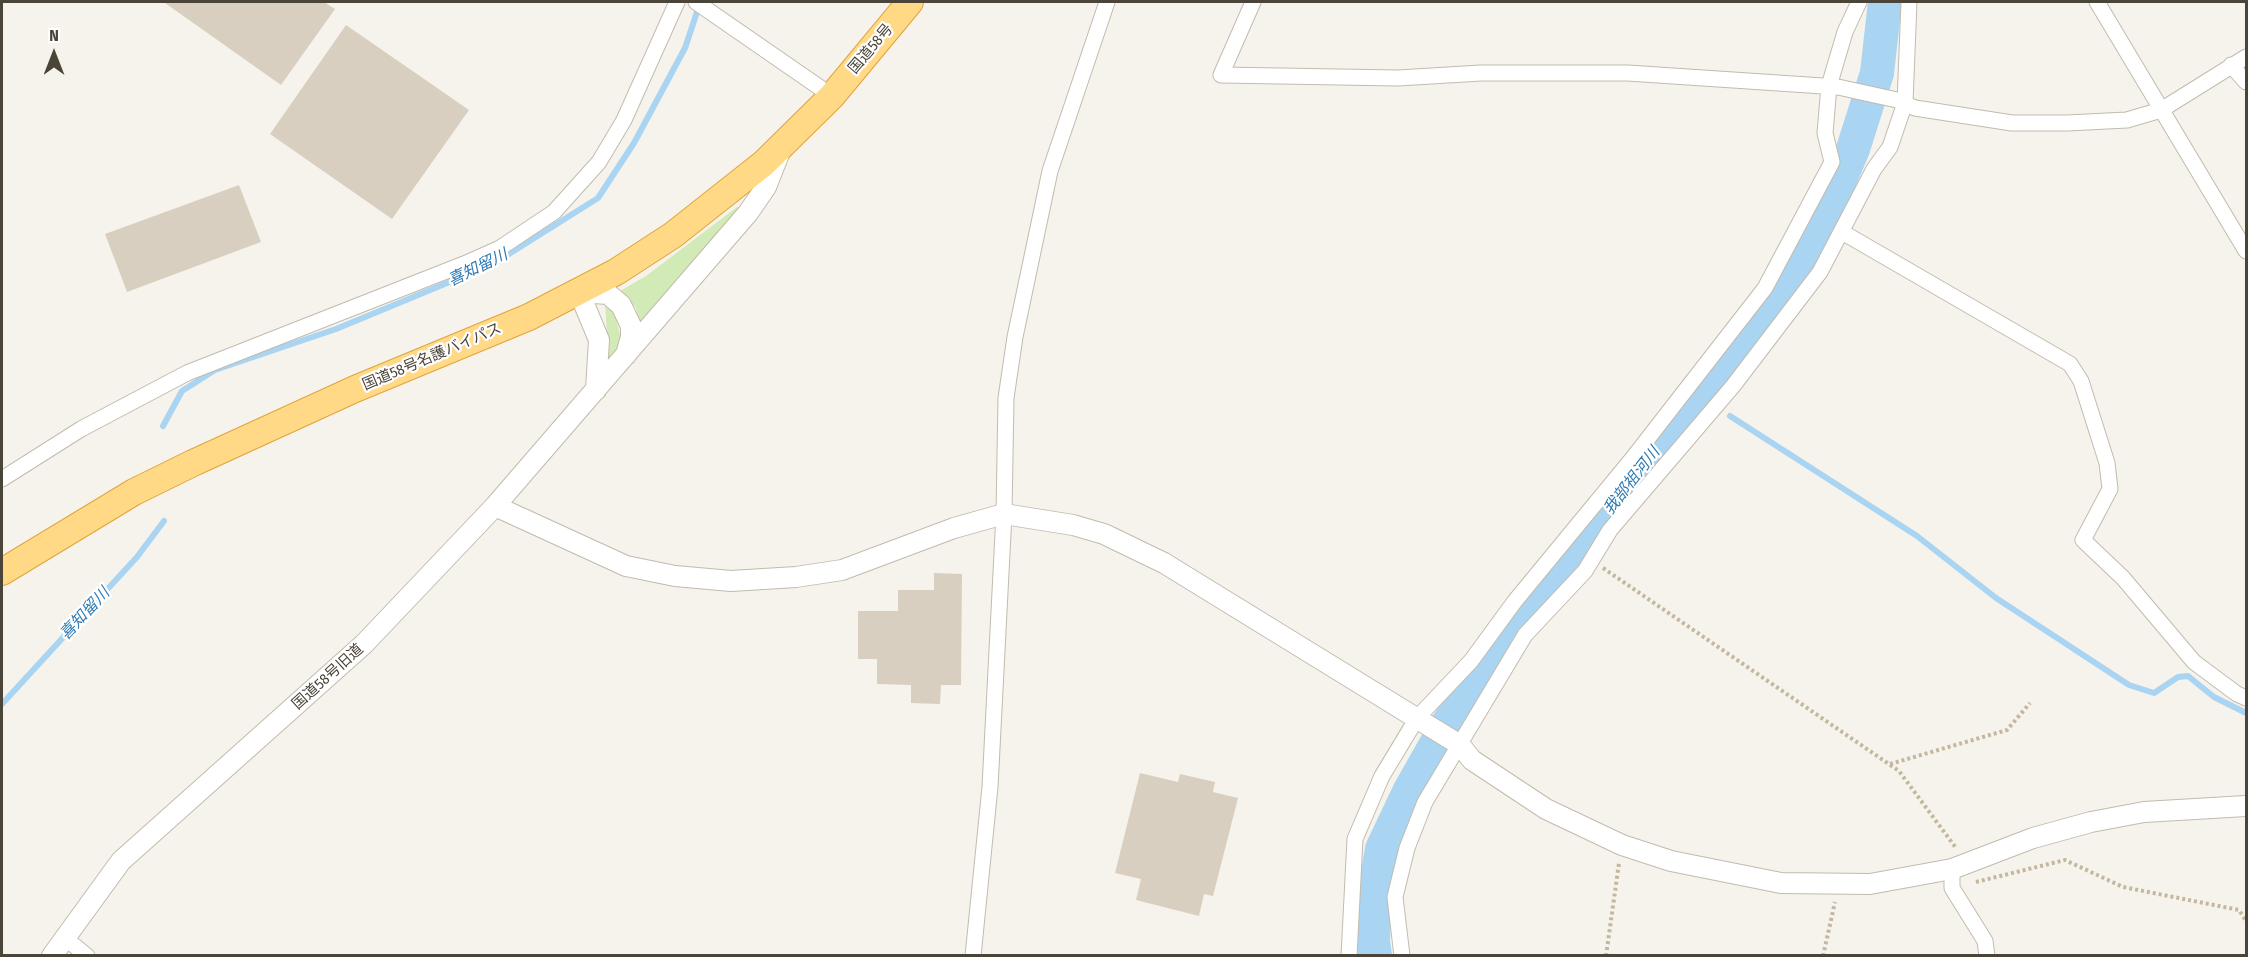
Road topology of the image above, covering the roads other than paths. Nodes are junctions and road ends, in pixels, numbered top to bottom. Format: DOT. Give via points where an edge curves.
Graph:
graph roads {
  1 [pos="677,2"];
  2 [pos="696,2"];
  3 [pos="910,2"];
  4 [pos="1107,2"];
  5 [pos="1253,2"];
  6 [pos="1859,2"];
  7 [pos="1909,2"];
  8 [pos="2097,2"];
  9 [pos="2247,57"];
  10 [pos="2231,65"];
  11 [pos="2247,82"];
  12 [pos="1833,87"];
  13 [pos="832,96"];
  14 [pos="1901,101"];
  15 [pos="2161,110"];
  16 [pos="783,144"];
  17 [pos="1842,232"];
  18 [pos="2247,251"];
  19 [pos="579,292"];
  20 [pos="626,356"];
  21 [pos="596,390"];
  22 [pos="2,479"];
  23 [pos="495,506"];
  24 [pos="1004,514"];
  25 [pos="2,572"];
  26 [pos="2247,698"];
  27 [pos="1422,721"];
  28 [pos="1457,744"];
  29 [pos="2247,807"];
  30 [pos="1959,866"];
  31 [pos="64,937"];
  32 [pos="52,956"];
  33 [pos="87,956"];
  34 [pos="973,956"];
  35 [pos="1350,956"];
  36 [pos="1402,956"];
  37 [pos="1987,956"];
  1 -- 22 [label="street" via="624,120 599,162 554,212 500,248 464,264 187,373 81,429"];
  2 -- 13 [label="street"];
  3 -- 13 [label="highway, 国道58号"];
  4 -- 24 [label="street" via="1050,171 1015,337 1006,398"];
  5 -- 12 [label="street" via="1221,75 1398,78 1481,73 1628,73"];
  6 -- 12 [label="street" via="1845,32"];
  7 -- 14 [label="street"];
  8 -- 15 [label="street"];
  9 -- 10 [label="street"];
  10 -- 11 [label="street"];
  10 -- 15 [label="street"];
  12 -- 14 [label="street"];
  12 -- 27 [label="street" via="1825,133 1832,162 1765,288"];
  13 -- 16 [label="highway, 国道58号名護バイパス"];
  14 -- 15 [label="street" via="1915,108 2012,123 2127,120"];
  14 -- 17 [label="street" via="1890,147 1874,169"];
  15 -- 18 [label="street"];
  16 -- 19 [label="highway, 国道58号名護バイパス" via="673,235"];
  16 -- 20 [label="street, 国道58号旧道" via="766,187 748,213"];
  17 -- 26 [label="street" via="2070,364 2081,381 2107,463 2110,489 2083,540 2122,578 2194,662"];
  17 -- 28 [label="street" via="1820,272 1733,386 1610,530 1585,571 1525,635"];
  19 -- 20 [label="street" via="608,294 621,305 631,326"];
  19 -- 21 [label="street" via="599,340"];
  19 -- 25 [label="highway, 国道58号名護バイパス" via="193,463 51,539"];
  20 -- 21 [label="street, 国道58号旧道"];
  21 -- 23 [label="street, 国道58号旧道"];
  23 -- 24 [label="street" via="626,566 731,581 842,570 954,528"];
  23 -- 31 [label="street, 国道58号旧道" via="364,644 121,861"];
  24 -- 27 [label="street" via="1094,531 1164,563"];
  24 -- 34 [label="street" via="990,787"];
  27 -- 28 [label="street"];
  27 -- 35 [label="street" via="1382,776 1355,839"];
  28 -- 30 [label="street" via="1472,760 1546,809 1622,845 1671,861 1781,883 1870,884"];
  28 -- 36 [label="street" via="1425,802 1407,848 1395,897"];
  29 -- 30 [label="street" via="2144,812 2091,822 2033,838"];
  30 -- 37 [label="street" via="1952,888 1985,941"];
  31 -- 32 [label="street, 国道58号旧道"];
  31 -- 33 [label="street"];
}
